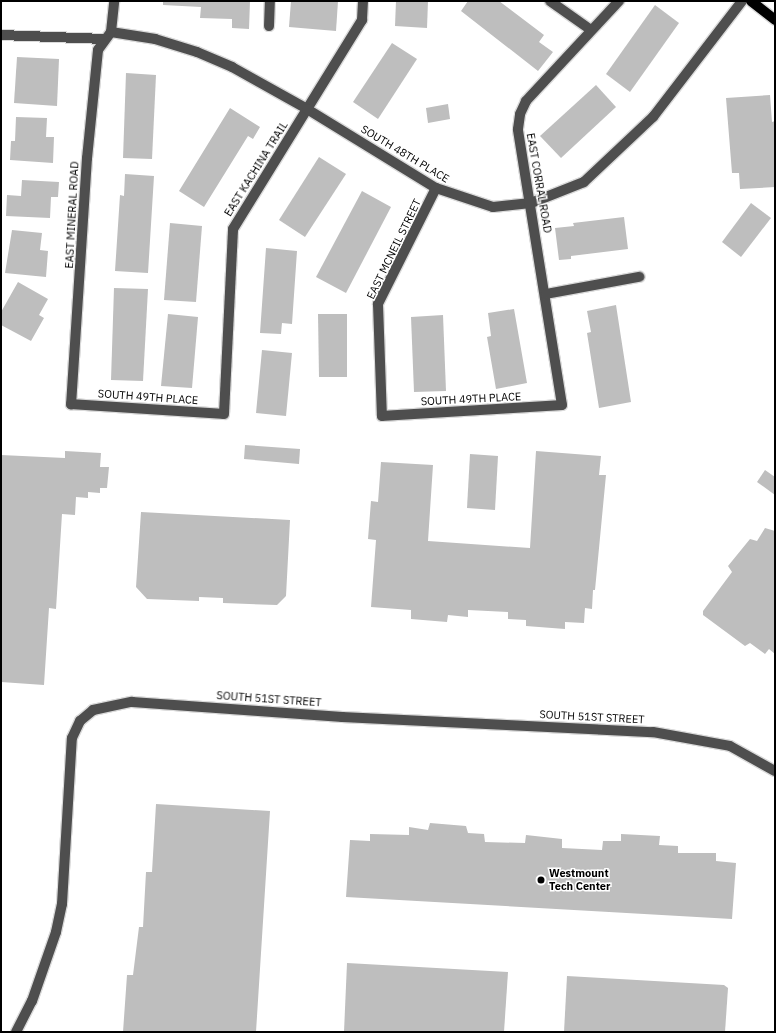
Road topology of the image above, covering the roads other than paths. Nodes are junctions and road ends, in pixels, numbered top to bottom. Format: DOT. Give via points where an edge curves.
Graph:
graph roads {
  1 [pos="114,1"];
  2 [pos="270,1"];
  3 [pos="363,1"];
  4 [pos="550,1"];
  5 [pos="619,1"];
  6 [pos="742,1"];
  7 [pos="751,1"];
  8 [pos="775,20"];
  9 [pos="269,26"];
  10 [pos="591,30"];
  11 [pos="1,35"];
  12 [pos="108,35"];
  13 [pos="307,109"];
  14 [pos="436,188"];
  15 [pos="531,203"];
  16 [pos="639,277"];
  17 [pos="546,294"];
  18 [pos="71,404"];
  19 [pos="562,406"];
  20 [pos="224,414"];
  21 [pos="382,416"];
  22 [pos="775,771"];
  23 [pos="16,1032"];
  1 -- 12 [label="street"];
  2 -- 9 [label="street"];
  3 -- 13 [label="street, EAST KACHINA TRAIL" via="362,20"];
  4 -- 10 [label="street"];
  5 -- 10 [label="street, EAST CORRAL ROAD"];
  6 -- 15 [label="street, SOUTH 48TH PLACE" via="653,117 584,182"];
  7 -- 8 [label="main road"];
  10 -- 15 [label="street, EAST CORRAL ROAD" via="526,102 520,114 518,129"];
  11 -- 12 [label="street, SOUTH 48TH PLACE"];
  12 -- 13 [label="street, SOUTH 48TH PLACE" via="155,39 197,52 232,67"];
  12 -- 18 [label="street, EAST MINERAL ROAD" via="98,50 87,158"];
  13 -- 14 [label="street, SOUTH 48TH PLACE"];
  13 -- 20 [label="street, EAST KACHINA TRAIL" via="233,229"];
  14 -- 15 [label="street, SOUTH 48TH PLACE" via="494,207"];
  14 -- 21 [label="street, EAST MCNEIL STREET" via="378,304"];
  15 -- 17 [label="street, EAST CORRAL ROAD"];
  16 -- 17 [label="street"];
  17 -- 19 [label="street, EAST CORRAL ROAD"];
  18 -- 20 [label="street, SOUTH 49TH PLACE"];
  19 -- 21 [label="street, SOUTH 49TH PLACE"];
  22 -- 23 [label="street, SOUTH 51ST STREET" via="730,746 653,732 132,702 93,710 80,721 72,738 62,904 56,932 41,979"];
}
